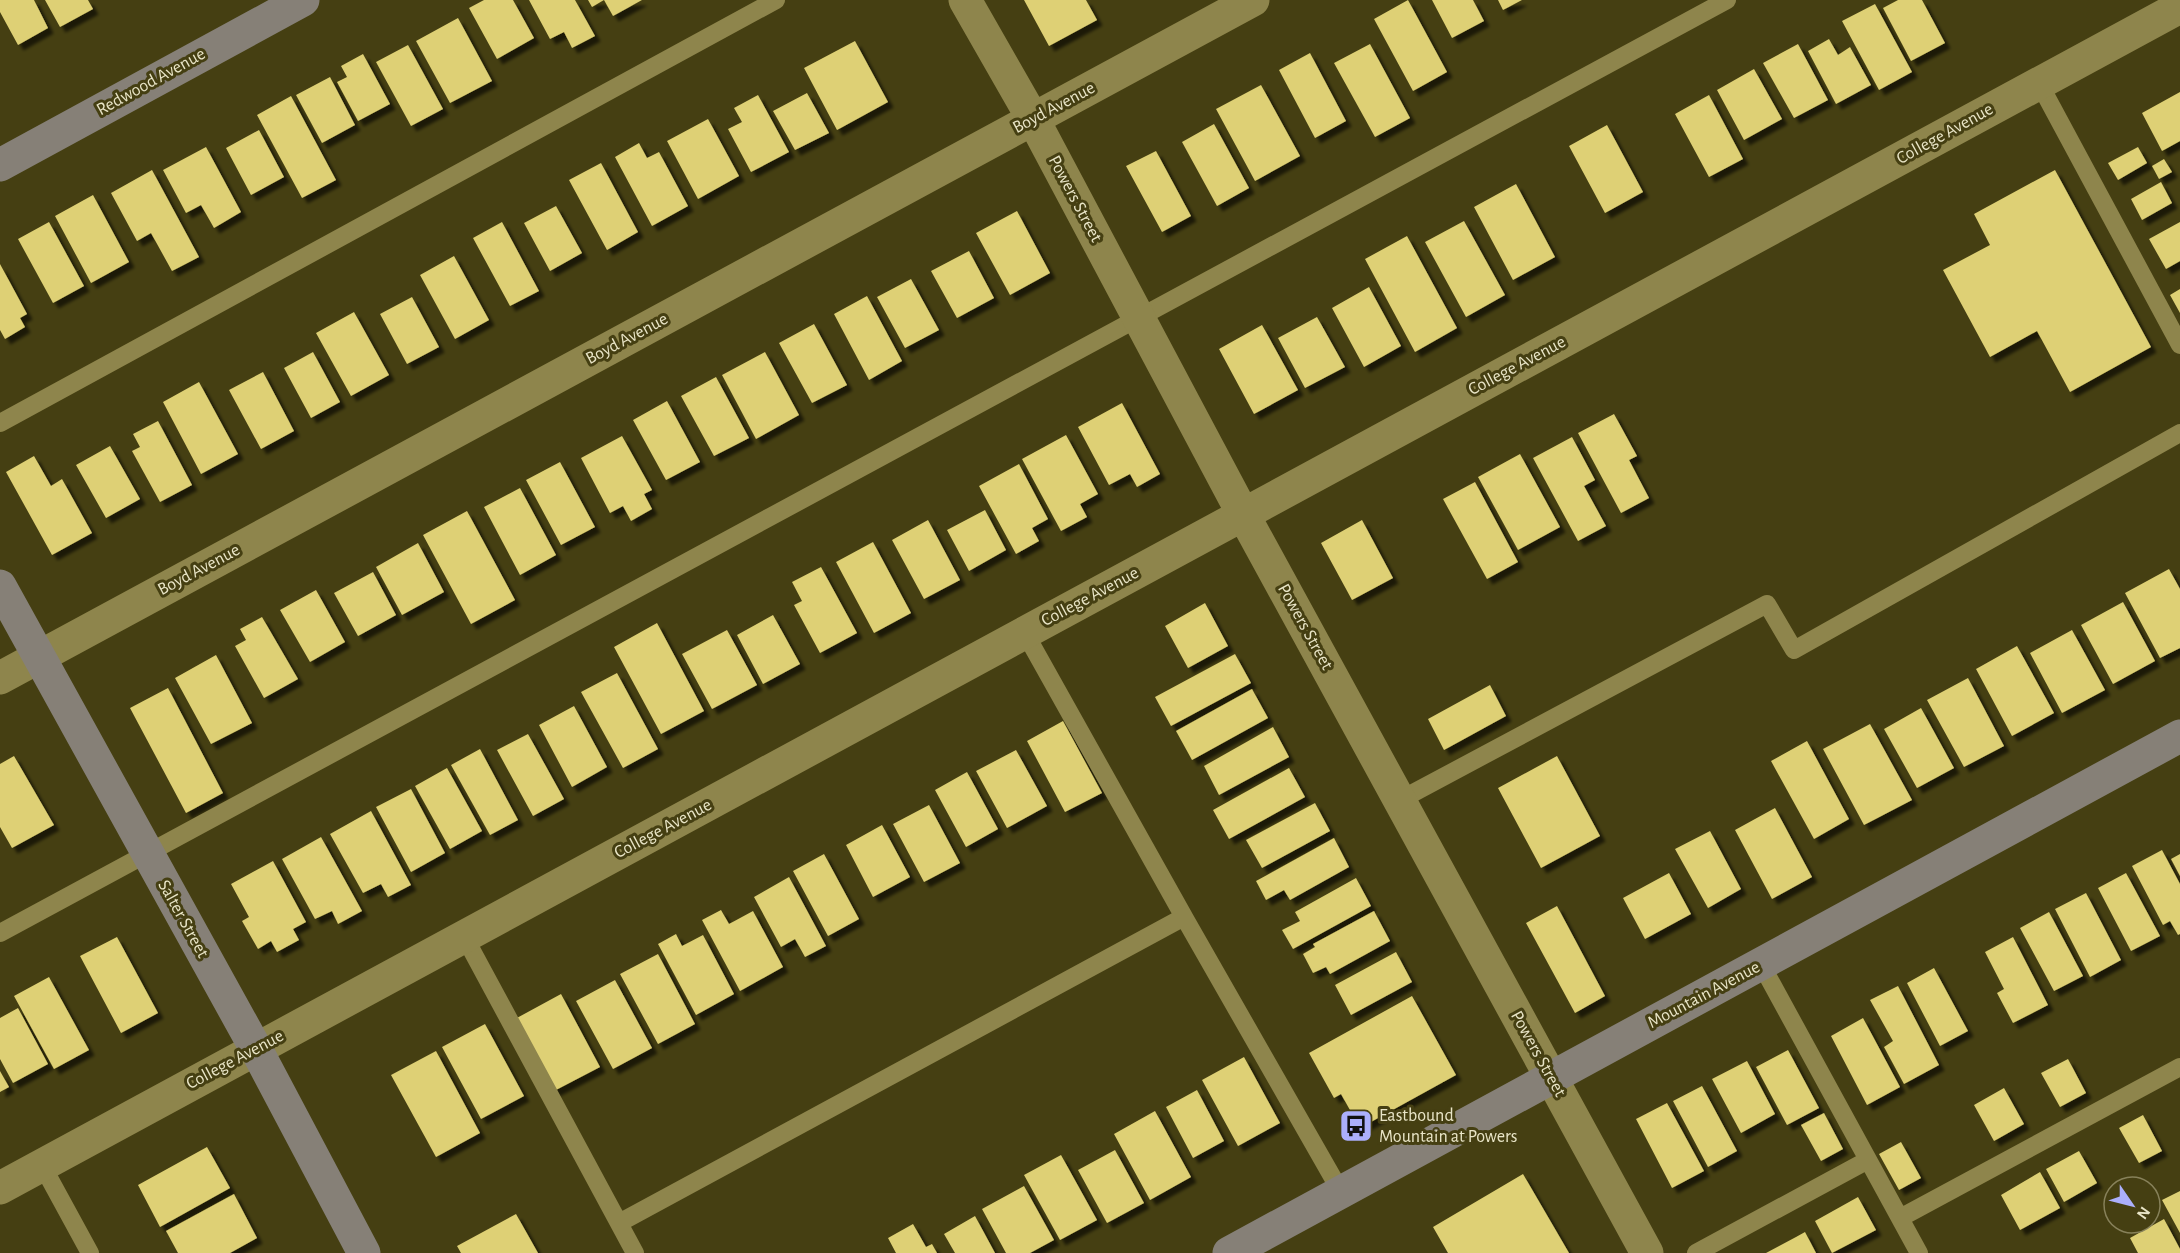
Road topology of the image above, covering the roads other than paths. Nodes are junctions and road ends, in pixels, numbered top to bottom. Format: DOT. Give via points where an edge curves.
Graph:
graph roads {
  1 [pos="303,0"];
  2 [pos="776,0"];
  3 [pos="965,0"];
  4 [pos="1253,0"];
  5 [pos="1727,0"];
  6 [pos="2180,6"];
  7 [pos="2039,83"];
  8 [pos="1033,119"];
  9 [pos="0,165"];
  10 [pos="1140,319"];
  11 [pos="2180,345"];
  12 [pos="0,423"];
  13 [pos="2180,433"];
  14 [pos="1243,514"];
  15 [pos="0,586"];
  16 [pos="1024,633"];
  17 [pos="38,657"];
  18 [pos="0,678"];
  19 [pos="2180,736"];
  20 [pos="1400,800"];
  21 [pos="148,854"];
  22 [pos="1184,916"];
  23 [pos="0,933"];
  24 [pos="464,936"];
  25 [pos="1761,964"];
  26 [pos="256,1049"];
  27 [pos="2180,1067"];
  28 [pos="1551,1078"];
  29 [pos="1868,1160"];
  30 [pos="42,1165"];
  31 [pos="0,1188"];
  32 [pos="1341,1192"];
  33 [pos="1900,1218"];
  34 [pos="619,1223"];
  35 [pos="90,1253"];
  36 [pos="364,1253"];
  37 [pos="635,1253"];
  38 [pos="1228,1253"];
  39 [pos="1647,1253"];
  40 [pos="1696,1253"];
  41 [pos="1919,1253"];
  1 -- 9 [label="main road, Redwood Avenue"];
  2 -- 12 [label="lane"];
  3 -- 8 [label="street, Powers Street"];
  4 -- 8 [label="street, Boyd Avenue"];
  5 -- 10 [label="lane"];
  6 -- 7 [label="street, College Avenue"];
  7 -- 11 [label="lane"];
  7 -- 14 [label="street, College Avenue"];
  8 -- 10 [label="street, Powers Street"];
  8 -- 17 [label="street, Boyd Avenue"];
  10 -- 14 [label="street, Powers Street"];
  10 -- 21 [label="lane"];
  13 -- 20 [label="lane" via="1794,650 1767,604"];
  14 -- 16 [label="street, College Avenue"];
  14 -- 20 [label="street, Powers Street"];
  15 -- 17 [label="main road, Salter Street"];
  16 -- 22 [label="lane"];
  16 -- 24 [label="street, College Avenue"];
  17 -- 18 [label="street, Boyd Avenue"];
  17 -- 21 [label="main road, Salter Street"];
  19 -- 25 [label="main road, Mountain Avenue"];
  20 -- 28 [label="street, Powers Street"];
  21 -- 23 [label="lane"];
  21 -- 26 [label="main road, Salter Street"];
  22 -- 32 [label="lane"];
  22 -- 34 [label="lane"];
  24 -- 26 [label="street, College Avenue"];
  24 -- 34 [label="lane"];
  25 -- 28 [label="main road, Mountain Avenue"];
  25 -- 29 [label="lane"];
  26 -- 30 [label="street, College Avenue"];
  26 -- 36 [label="main road, Salter Street"];
  27 -- 33 [label="lane"];
  28 -- 32 [label="main road, Mountain Avenue"];
  28 -- 39 [label="street, Powers Street"];
  29 -- 33 [label="lane"];
  29 -- 40 [label="lane"];
  30 -- 31 [label="street, College Avenue"];
  30 -- 35 [label="lane"];
  32 -- 38 [label="main road, Mountain Avenue"];
  33 -- 41 [label="lane"];
  34 -- 37 [label="lane"];
}
